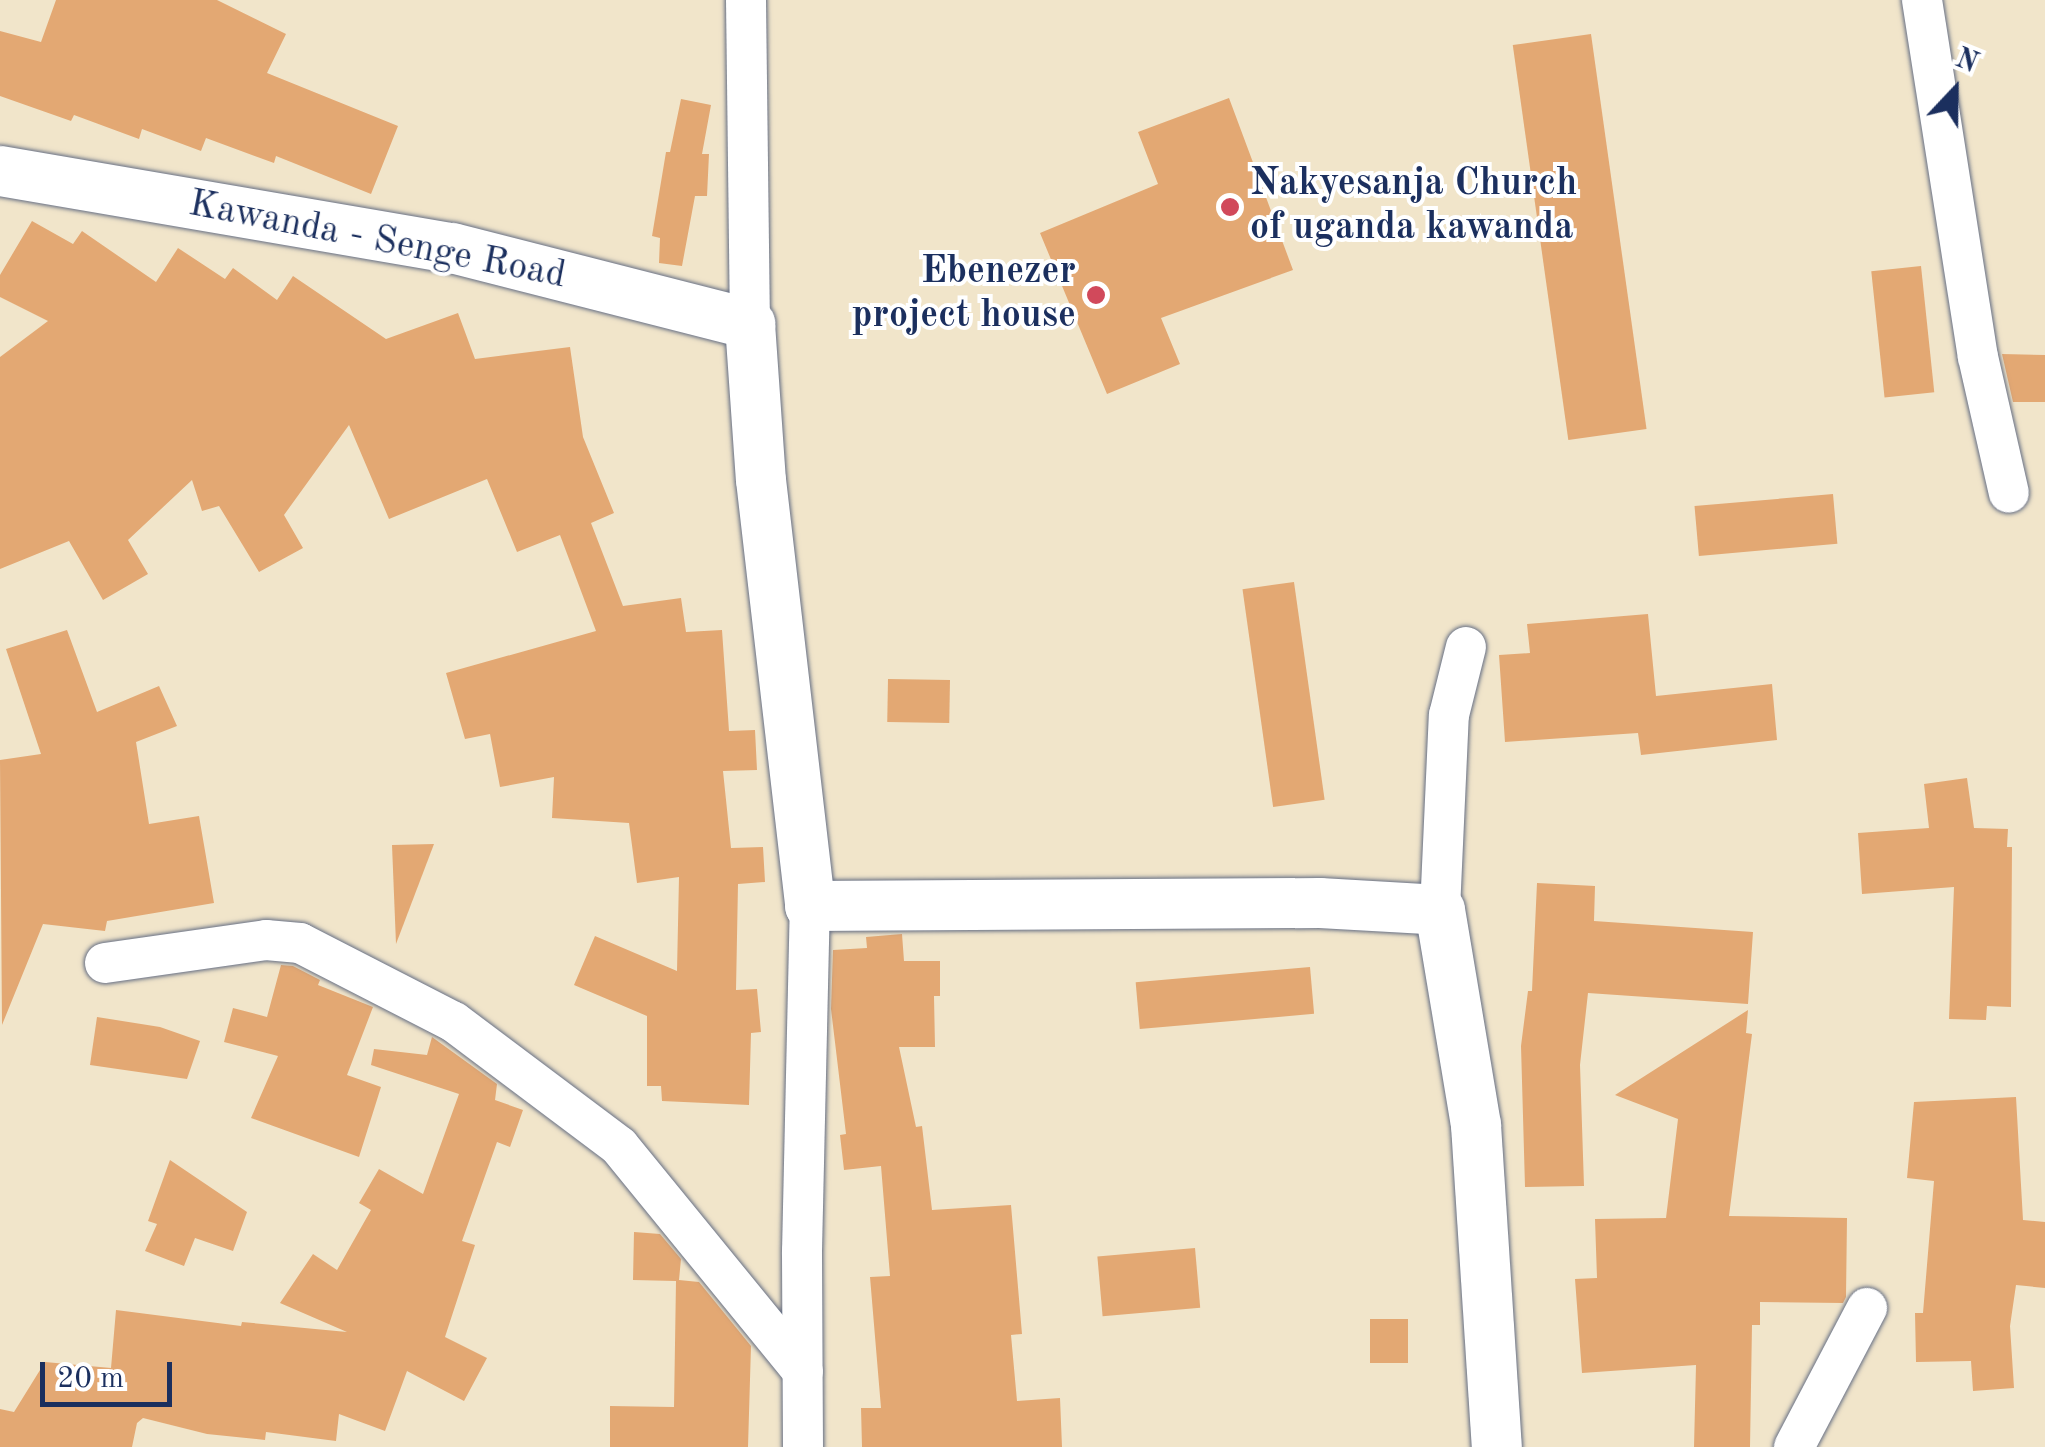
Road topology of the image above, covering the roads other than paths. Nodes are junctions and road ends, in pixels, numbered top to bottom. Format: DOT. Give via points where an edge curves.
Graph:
graph roads {
  1 [pos="746,0"];
  2 [pos="1922,0"];
  3 [pos="0,171"];
  4 [pos="750,324"];
  5 [pos="2008,493"];
  6 [pos="1466,647"];
  7 [pos="810,906"];
  8 [pos="1440,910"];
  9 [pos="105,964"];
  10 [pos="1867,1308"];
  11 [pos="802,1372"];
  12 [pos="803,1447"];
  13 [pos="1496,1447"];
  14 [pos="1794,1447"];
  1 -- 4 [label="street"];
  2 -- 5 [label="street" via="1978,357"];
  3 -- 4 [label="street, Kawanda - Senge Road" via="452,248"];
  4 -- 7 [label="street" via="761,480"];
  6 -- 8 [label="street" via="1449,715"];
  7 -- 8 [label="street" via="1320,903"];
  7 -- 11 [label="street"];
  8 -- 13 [label="street" via="1476,1125"];
  9 -- 11 [label="street" via="284,940 454,1022 618,1146"];
  10 -- 14 [label="street"];
  11 -- 12 [label="street"];
}
